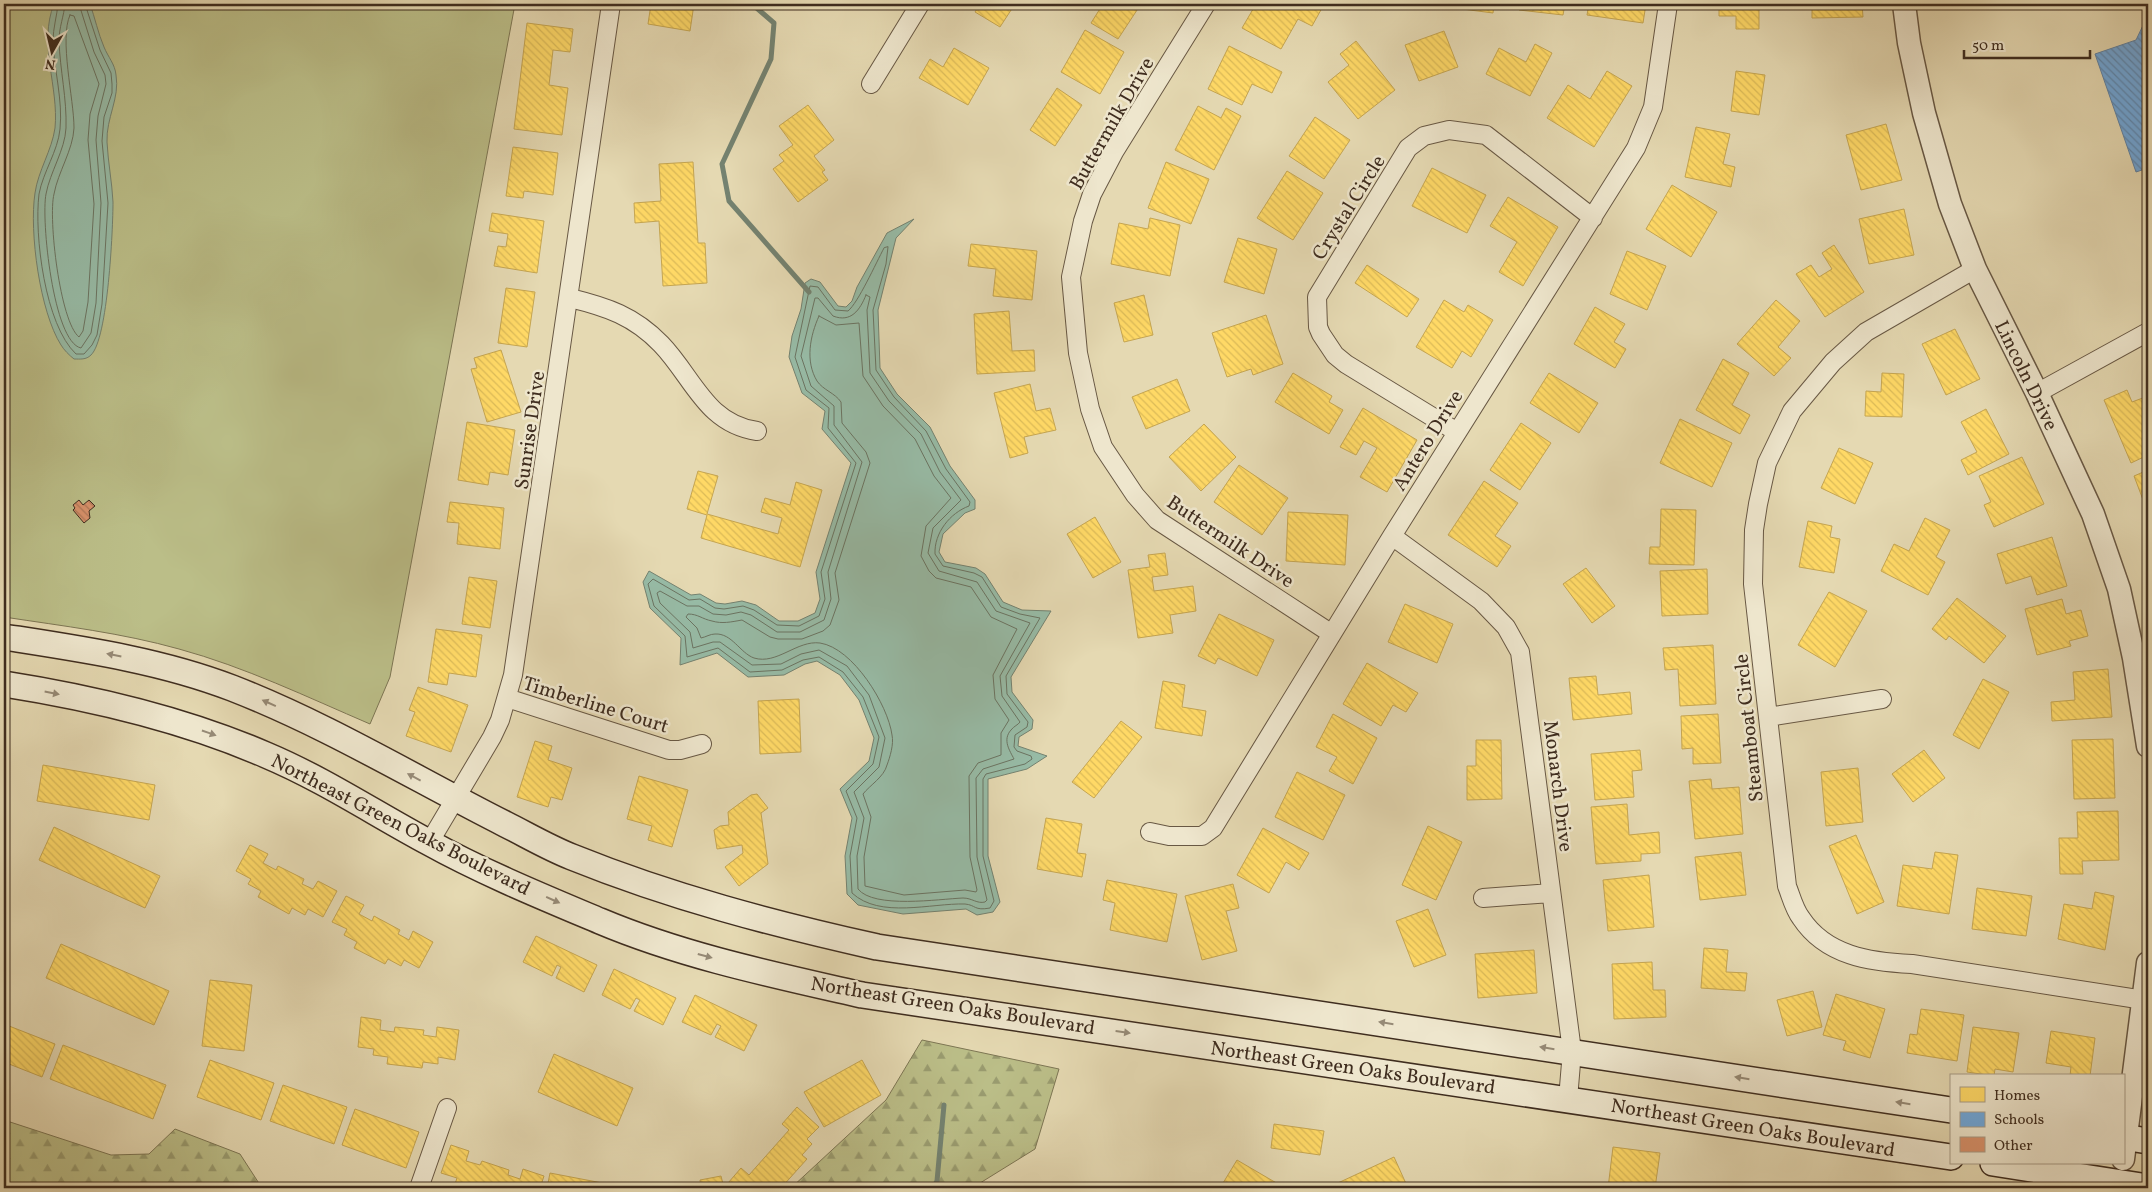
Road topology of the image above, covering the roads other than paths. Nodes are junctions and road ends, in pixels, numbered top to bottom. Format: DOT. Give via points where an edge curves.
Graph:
graph roads {
  1 [pos="612,4"];
  2 [pos="920,4"];
  3 [pos="1206,4"];
  4 [pos="1668,4"];
  5 [pos="1904,4"];
  6 [pos="872,84"];
  7 [pos="1593,218"];
  8 [pos="1975,269"];
  9 [pos="570,298"];
  10 [pos="2148,332"];
  11 [pos="2038,393"];
  12 [pos="757,431"];
  13 [pos="1457,432"];
  14 [pos="1392,536"];
  15 [pos="1332,634"];
  16 [pos="4,637"];
  17 [pos="4,684"];
  18 [pos="507,698"];
  19 [pos="1882,699"];
  20 [pos="1768,716"];
  21 [pos="702,744"];
  22 [pos="2148,746"];
  23 [pos="457,800"];
  24 [pos="1150,832"];
  25 [pos="430,843"];
  26 [pos="1551,893"];
  27 [pos="1483,898"];
  28 [pos="2148,963"];
  29 [pos="2144,1000"];
  30 [pos="1572,1052"];
  31 [pos="1568,1099"];
  32 [pos="447,1108"];
  33 [pos="1950,1110"];
  34 [pos="1950,1157"];
  35 [pos="2126,1158"];
  36 [pos="2148,1187"];
  37 [pos="418,1188"];
  1 -- 9 [label="street, Sunrise Drive"];
  2 -- 6 [label="street"];
  3 -- 15 [label="street, Buttermilk Drive" via="1114,152 1092,194 1071,276 1078,353 1090,409 1103,447 1135,495 1157,520"];
  4 -- 7 [label="street, Antero Drive" via="1653,107 1636,148"];
  5 -- 8 [label="street, Lincoln Drive" via="1924,113 1950,204"];
  7 -- 13 [label="street, Antero Drive"];
  7 -- 13 [label="street, Crystal Circle" via="1486,135 1449,130 1424,136 1408,148 1317,297 1318,327 1335,355 1346,364"];
  8 -- 11 [label="street, Lincoln Drive"];
  8 -- 20 [label="street, Steamboat Circle" via="1866,332 1833,362 1792,411 1767,463 1756,521 1753,584"];
  9 -- 12 [label="street" via="609,307 638,324 661,344 718,416 742,429"];
  9 -- 18 [label="street, Sunrise Drive" via="517,653"];
  10 -- 11 [label="street"];
  11 -- 22 [label="street, Lincoln Drive" via="2094,514 2119,589"];
  13 -- 14 [label="street, Antero Drive"];
  14 -- 15 [label="street, Antero Drive"];
  14 -- 26 [label="street, Monarch Drive" via="1481,601 1506,627 1520,652"];
  15 -- 24 [label="street, Antero Drive" via="1213,828 1202,836 1169,836"];
  23 -- 16 [label="main road, one-way" via="327,730 230,687 178,670 125,658"];
  17 -- 25 [label="main road, Northeast Green Oaks Boulevard, one-way" via="128,709 228,740 322,781"];
  18 -- 21 [label="street, Timberline Court" via="669,750"];
  18 -- 23 [label="street, Sunrise Drive" via="492,737"];
  19 -- 20 [label="street"];
  20 -- 29 [label="street, Steamboat Circle" via="1787,886 1800,918 1822,940 1838,951 1876,962 1912,964"];
  23 -- 25 [label="street, Sunrise Drive"];
  30 -- 23 [label="main road, one-way" via="878,947 783,926 661,890 570,856"];
  25 -- 31 [label="main road, Northeast Green Oaks Boulevard, one-way" via="602,922 694,953 862,995"];
  26 -- 27 [label="street"];
  26 -- 30 [label="street, Monarch Drive"];
  28 -- 29 [label="street"];
  29 -- 35 [label="street"];
  30 -- 31 [label="street, Monarch Drive"];
  33 -- 30 [label="main road, one-way"];
  31 -- 34 [label="main road, Northeast Green Oaks Boulevard"];
  32 -- 37 [label="street"];
  35 -- 36 [label="main road"];
}
